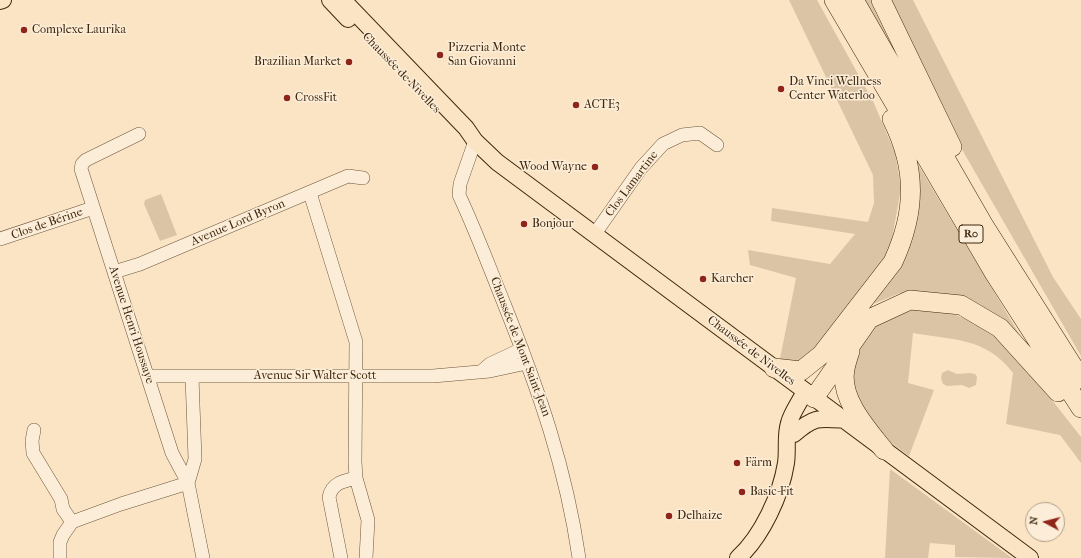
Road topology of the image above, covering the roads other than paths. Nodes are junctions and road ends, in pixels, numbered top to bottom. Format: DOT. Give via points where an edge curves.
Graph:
graph roads {
  1 [pos="330,0"];
  2 [pos="343,0"];
  3 [pos="834,0"];
  4 [pos="854,0"];
  5 [pos="881,0"];
  6 [pos="867,56"];
  7 [pos="139,134"];
  8 [pos="475,141"];
  9 [pos="717,145"];
  10 [pos="363,178"];
  11 [pos="310,193"];
  12 [pos="93,208"];
  13 [pos="983,224"];
  14 [pos="594,235"];
  15 [pos="0,239"];
  16 [pos="114,272"];
  17 [pos="852,317"];
  18 [pos="853,340"];
  19 [pos="522,349"];
  20 [pos="527,363"];
  21 [pos="774,368"];
  22 [pos="482,372"];
  23 [pos="148,376"];
  24 [pos="356,376"];
  25 [pos="192,377"];
  26 [pos="1081,379"];
  27 [pos="810,394"];
  28 [pos="1081,408"];
  29 [pos="1081,412"];
  30 [pos="790,417"];
  31 [pos="846,420"];
  32 [pos="34,430"];
  33 [pos="794,434"];
  34 [pos="884,450"];
  35 [pos="786,460"];
  36 [pos="356,478"];
  37 [pos="188,483"];
  38 [pos="72,522"];
  39 [pos="60,558"];
  40 [pos="203,558"];
  41 [pos="341,558"];
  42 [pos="366,558"];
  43 [pos="579,558"];
  44 [pos="738,558"];
  45 [pos="1030,558"];
  1 -- 8 [label="main road, Chaussée de Nivelles" via="461,137"];
  2 -- 8 [label="main road, Chaussée de Nivelles" via="466,128"];
  3 -- 6 [label="highway, R0"];
  4 -- 13 [label="highway, R0"];
  5 -- 13 [label="highway" via="977,198"];
  6 -- 17 [label="highway" via="872,80 903,146 911,177 911,197 907,227 893,262"];
  6 -- 28 [label="highway, R0" via="993,271"];
  7 -- 12 [label="street, Avenue Henri Houssaye" via="82,164 81,169"];
  8 -- 14 [label="main road, Chaussée de Nivelles" via="497,162"];
  8 -- 19 [label="street, Chaussée de Mont Saint-Jean" via="459,190"];
  9 -- 14 [label="street, Clos Lamartine" via="700,133 682,135 663,144 641,168"];
  10 -- 11 [label="street, Avenue Lord Byron" via="348,176"];
  11 -- 16 [label="street, Avenue Lord Byron" via="140,264"];
  11 -- 24 [label="street" via="354,335"];
  12 -- 15 [label="street, Clos de Bérine"];
  12 -- 16 [label="street, Avenue Henri Houssaye"];
  13 -- 26 [label="highway, R0"];
  14 -- 21 [label="main road, Chaussée de Nivelles"];
  16 -- 23 [label="street, Avenue Henri Houssaye"];
  17 -- 21 [label="highway" via="821,355 801,371"];
  17 -- 27 [label="highway"];
  18 -- 27 [label="highway"];
  18 -- 29 [label="highway" via="870,319 910,300 962,305 1000,328 1071,407"];
  18 -- 34 [label="highway" via="844,371 847,396 861,421"];
  19 -- 20 [label="street, Chaussée de Mont Saint-Jean"];
  19 -- 22 [label="street" via="490,364"];
  20 -- 22 [label="street, Avenue Sir Walter Scott"];
  20 -- 43 [label="street, Chaussée de Mont Saint-Jean" via="563,472"];
  21 -- 27 [label="main road, Chaussée de Nivelles"];
  21 -- 30 [label="main road" via="788,390"];
  22 -- 24 [label="street, Avenue Sir Walter Scott" via="433,376"];
  23 -- 25 [label="street, Avenue Sir Walter Scott"];
  23 -- 37 [label="street, Avenue Henri Houssaye" via="172,453"];
  24 -- 25 [label="street, Avenue Sir Walter Scott"];
  24 -- 36 [label="street"];
  25 -- 37 [label="street, Avenue Henri Houssaye" via="196,459"];
  27 -- 30 [label="main road"];
  27 -- 31 [label="main road, Chaussée de Nivelles"];
  27 -- 33 [label="main road"];
  30 -- 35 [label="main road"];
  31 -- 33 [label="main road" via="816,419 808,422"];
  31 -- 34 [label="main road, Chaussée de Nivelles"];
  32 -- 38 [label="street" via="33,453"];
  33 -- 35 [label="main road"];
  34 -- 45 [label="main road, Chaussée de Nivelles"];
  35 -- 44 [label="main road" via="782,481 767,519 748,548"];
  36 -- 41 [label="street" via="338,483 331,490 329,497"];
  36 -- 42 [label="street" via="368,520"];
  37 -- 38 [label="street"];
  37 -- 40 [label="street, Avenue Henri Houssaye"];
  38 -- 39 [label="street" via="61,539"];
}
